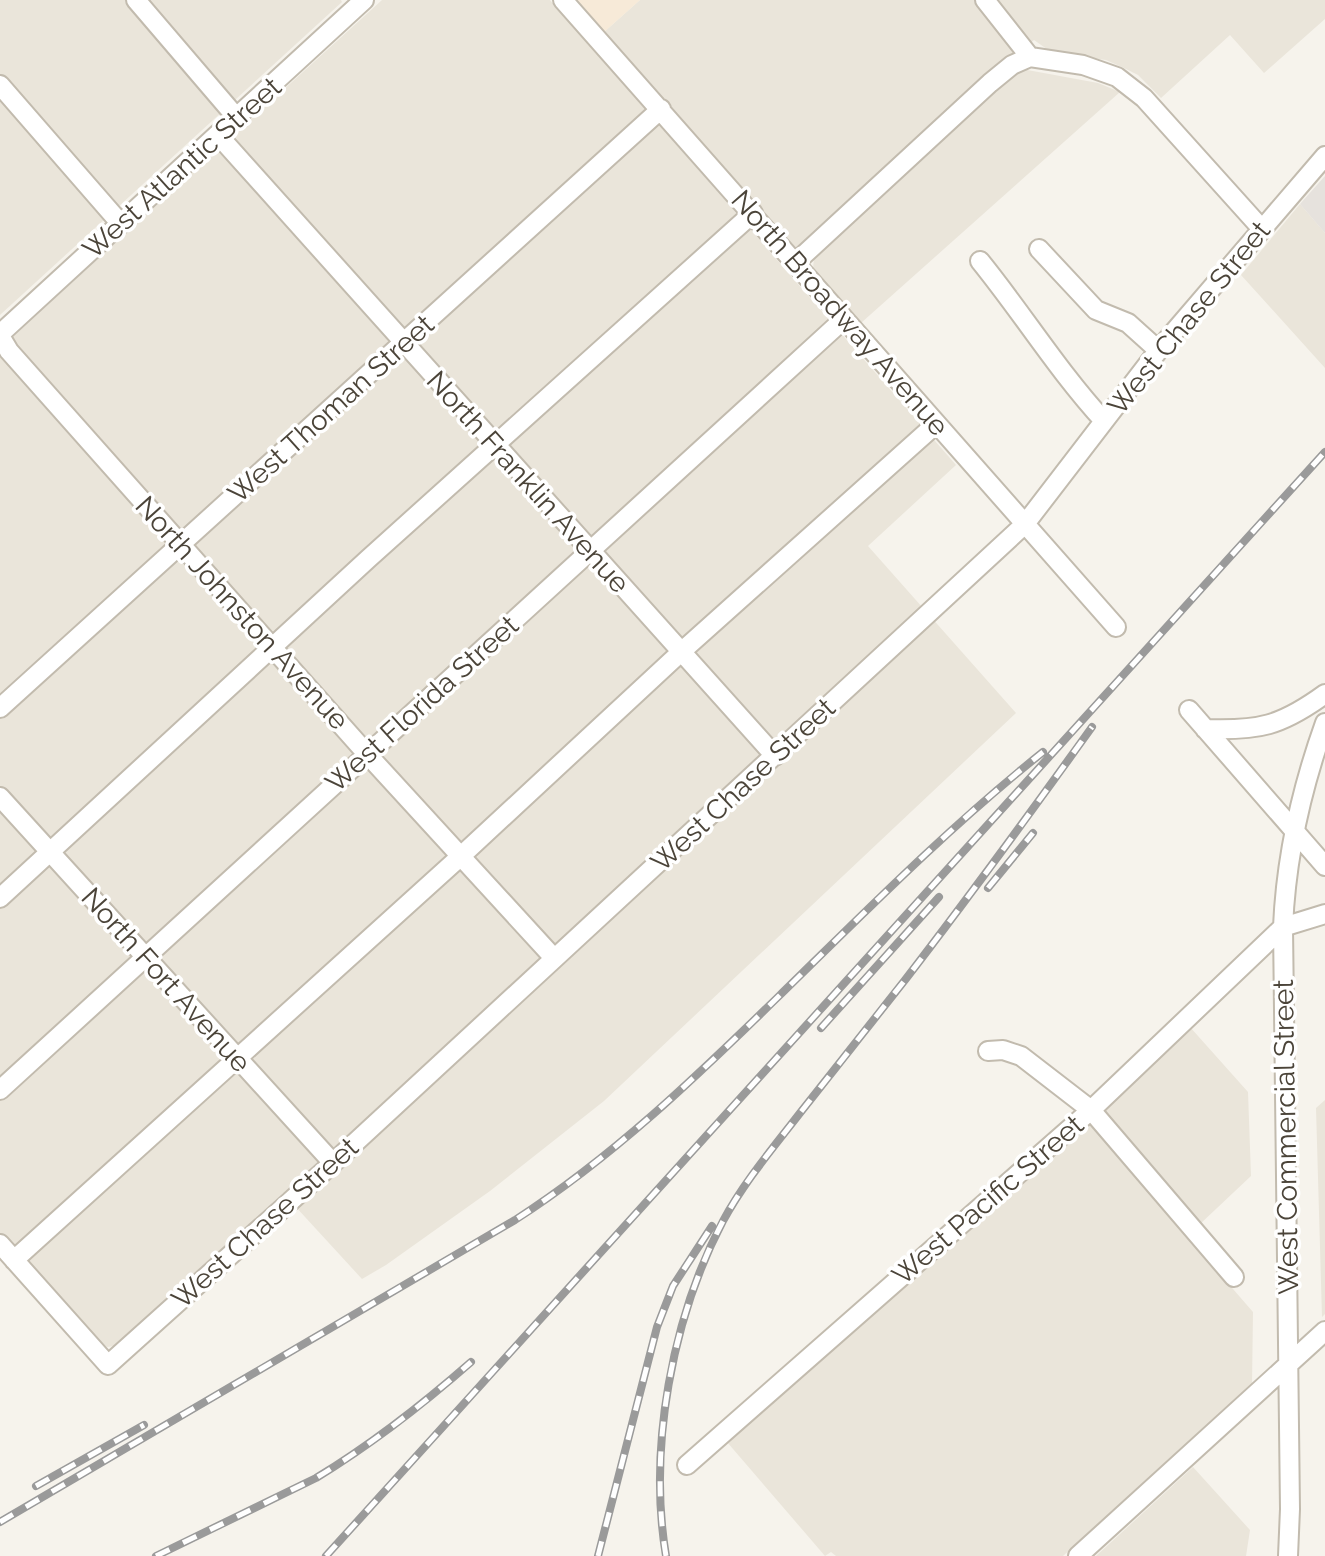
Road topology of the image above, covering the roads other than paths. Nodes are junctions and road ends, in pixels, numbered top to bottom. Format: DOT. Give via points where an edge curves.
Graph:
graph roads {
  1 [pos="136,0"];
  2 [pos="563,0"];
  3 [pos="985,0"];
  4 [pos="356,3"];
  5 [pos="1030,57"];
  6 [pos="0,85"];
  7 [pos="661,109"];
  8 [pos="237,118"];
  9 [pos="218,135"];
  10 [pos="1325,156"];
  11 [pos="753,213"];
  12 [pos="121,224"];
  13 [pos="1261,228"];
  14 [pos="1039,249"];
  15 [pos="980,261"];
  16 [pos="796,262"];
  17 [pos="844,319"];
  18 [pos="0,335"];
  19 [pos="403,343"];
  20 [pos="1158,350"];
  21 [pos="1104,421"];
  22 [pos="936,424"];
  23 [pos="494,445"];
  24 [pos="1025,524"];
  25 [pos="181,545"];
  26 [pos="590,552"];
  27 [pos="1116,627"];
  28 [pos="272,647"];
  29 [pos="681,652"];
  30 [pos="1325,694"];
  31 [pos="0,708"];
  32 [pos="1189,710"];
  33 [pos="1325,723"];
  34 [pos="1205,729"];
  35 [pos="367,754"];
  36 [pos="775,756"];
  37 [pos="0,797"];
  38 [pos="1294,829"];
  39 [pos="50,852"];
  40 [pos="461,856"];
  41 [pos="1325,866"];
  42 [pos="0,898"];
  43 [pos="1325,914"];
  44 [pos="1283,927"];
  45 [pos="145,956"];
  46 [pos="554,958"];
  47 [pos="988,1051"];
  48 [pos="237,1059"];
  49 [pos="0,1090"];
  50 [pos="1091,1110"];
  51 [pos="333,1163"];
  52 [pos="0,1244"];
  53 [pos="14,1260"];
  54 [pos="1234,1277"];
  55 [pos="1325,1331"];
  56 [pos="1289,1364"];
  57 [pos="687,1465"];
  58 [pos="1078,1556"];
  59 [pos="1288,1556"];
  1 -- 8 [label="street"];
  2 -- 7 [label="street, North Broadway Avenue"];
  3 -- 5 [label="street"];
  4 -- 8 [label="street, West Atlantic Street"];
  5 -- 13 [label="street" via="1083,65 1117,77 1144,98"];
  5 -- 16 [label="street" via="990,83"];
  6 -- 12 [label="street"];
  7 -- 11 [label="street, North Broadway Avenue"];
  7 -- 19 [label="street, West Thoman Street"];
  8 -- 9 [label="street, West Atlantic Street"];
  9 -- 12 [label="street, West Atlantic Street"];
  9 -- 19 [label="street, North Franklin Avenue"];
  10 -- 13 [label="street, West Chase Street"];
  11 -- 16 [label="street, North Broadway Avenue"];
  11 -- 23 [label="street"];
  12 -- 18 [label="street, West Atlantic Street"];
  13 -- 20 [label="street, West Chase Street"];
  14 -- 20 [label="street" via="1096,310 1128,323"];
  15 -- 21 [label="street"];
  16 -- 17 [label="street, North Broadway Avenue"];
  17 -- 22 [label="street, North Broadway Avenue"];
  17 -- 26 [label="street, West Florida Street"];
  18 -- 25 [label="street, North Johnston Avenue"];
  19 -- 23 [label="street, North Franklin Avenue"];
  19 -- 25 [label="street, West Thoman Street"];
  20 -- 21 [label="street, West Chase Street"];
  21 -- 24 [label="street, West Chase Street"];
  22 -- 24 [label="street, North Broadway Avenue"];
  22 -- 29 [label="street"];
  23 -- 26 [label="street, North Franklin Avenue"];
  23 -- 28 [label="street"];
  24 -- 27 [label="street, North Broadway Avenue"];
  24 -- 36 [label="street, West Chase Street"];
  25 -- 28 [label="street, North Johnston Avenue"];
  25 -- 31 [label="street, West Thoman Street"];
  26 -- 29 [label="street, North Franklin Avenue"];
  26 -- 35 [label="street, West Florida Street"];
  28 -- 35 [label="street, North Johnston Avenue"];
  28 -- 39 [label="street"];
  29 -- 36 [label="street, North Franklin Avenue"];
  29 -- 40 [label="street"];
  30 -- 34 [label="street" via="1277,723 1244,730"];
  32 -- 34 [label="street"];
  33 -- 38 [label="street, West Commercial Street"];
  34 -- 38 [label="street"];
  35 -- 40 [label="street, North Johnston Avenue"];
  35 -- 45 [label="street, West Florida Street"];
  36 -- 46 [label="street, West Chase Street"];
  37 -- 39 [label="street, North Fort Avenue"];
  38 -- 41 [label="street"];
  38 -- 44 [label="street, West Commercial Street"];
  39 -- 42 [label="street"];
  39 -- 45 [label="street, North Fort Avenue"];
  40 -- 46 [label="street, North Johnston Avenue"];
  40 -- 48 [label="street"];
  43 -- 44 [label="street"];
  44 -- 50 [label="street, West Pacific Street"];
  44 -- 56 [label="street, West Commercial Street"];
  45 -- 48 [label="street, North Fort Avenue"];
  45 -- 49 [label="street, West Florida Street"];
  46 -- 51 [label="street, West Chase Street"];
  47 -- 50 [label="street" via="1021,1056"];
  48 -- 51 [label="street, North Fort Avenue"];
  48 -- 53 [label="street"];
  50 -- 54 [label="street"];
  50 -- 57 [label="street, West Pacific Street"];
  51 -- 53 [label="street, West Chase Street" via="108,1365"];
  52 -- 53 [label="street"];
  55 -- 56 [label="street"];
  56 -- 58 [label="street"];
  56 -- 59 [label="street, West Commercial Street"];
}
